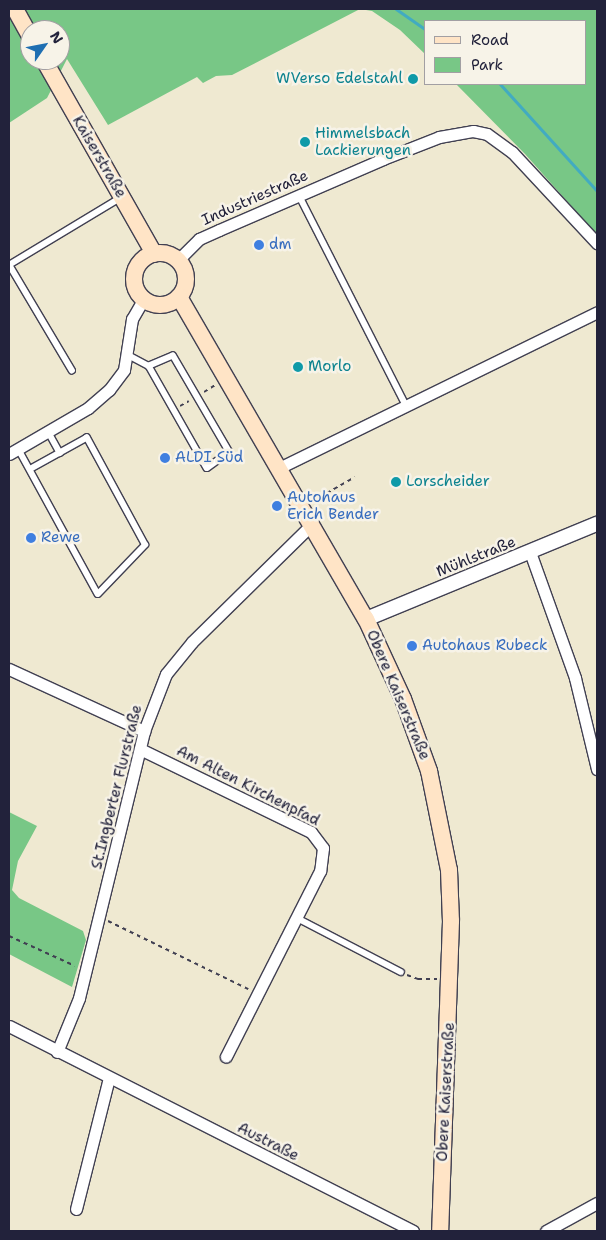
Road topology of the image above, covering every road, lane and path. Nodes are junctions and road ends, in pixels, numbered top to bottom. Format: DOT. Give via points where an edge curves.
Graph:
graph roads {
  1 [pos="14,9"];
  2 [pos="21,20"];
  3 [pos="50,70"];
  4 [pos="299,195"];
  5 [pos="122,197"];
  6 [pos="597,243"];
  7 [pos="154,254"];
  8 [pos="178,260"];
  9 [pos="178,297"];
  10 [pos="143,300"];
  11 [pos="597,312"];
  12 [pos="128,355"];
  13 [pos="149,366"];
  14 [pos="72,371"];
  15 [pos="407,407"];
  16 [pos="48,431"];
  17 [pos="14,451"];
  18 [pos="60,453"];
  19 [pos="279,468"];
  20 [pos="30,470"];
  21 [pos="355,477"];
  22 [pos="317,499"];
  23 [pos="312,524"];
  24 [pos="597,524"];
  25 [pos="530,552"];
  26 [pos="366,619"];
  27 [pos="9,669"];
  28 [pos="144,731"];
  29 [pos="140,749"];
  30 [pos="597,769"];
  31 [pos="99,917"];
  32 [pos="297,918"];
  33 [pos="9,936"];
  34 [pos="86,971"];
  35 [pos="400,972"];
  36 [pos="451,978"];
  37 [pos="258,994"];
  38 [pos="9,1026"];
  39 [pos="57,1052"];
  40 [pos="226,1056"];
  41 [pos="109,1078"];
  42 [pos="597,1203"];
  43 [pos="76,1209"];
  44 [pos="413,1231"];
  45 [pos="440,1231"];
  46 [pos="546,1231"];
  1 -- 2 [label="main road"];
  3 -- 5 [label="main road, Kaiserstraße"];
  4 -- 6 [label="street, Industriestraße" via="439,137 473,131 487,134 512,152"];
  4 -- 8 [label="street, Industriestraße" via="199,239"];
  4 -- 15 [label="lane"];
  5 -- 7 [label="main road, Kaiserstraße"];
  5 -- 14 [label="lane" via="9,265"];
  7 -- 8 [label="main road" via="169,255"];
  7 -- 10 [label="main road" via="140,262 134,278 134,286"];
  8 -- 9 [label="main road" via="186,277"];
  9 -- 10 [label="main road" via="165,305"];
  9 -- 19 [label="main road, Obere Kaiserstraße"];
  10 -- 12 [label="street" via="132,319"];
  11 -- 15 [label="street"];
  12 -- 13 [label="lane"];
  12 -- 16 [label="street" via="118,380 99,400"];
  13 -- 13 [label="lane" via="207,468 229,452 173,356"];
  15 -- 19 [label="street"];
  16 -- 17 [label="street"];
  16 -- 18 [label="lane"];
  17 -- 20 [label="lane"];
  18 -- 20 [label="lane"];
  18 -- 20 [label="lane" via="88,438 145,545 98,594"];
  19 -- 23 [label="main road, Obere Kaiserstraße"];
  21 -- 22 [label="path"];
  23 -- 26 [label="main road, Obere Kaiserstraße"];
  23 -- 28 [label="street, St.Ingberter Flurstraße" via="177,659 159,689"];
  24 -- 25 [label="street, Mühlstraße"];
  25 -- 26 [label="street, Mühlstraße"];
  25 -- 30 [label="street" via="575,678"];
  26 -- 36 [label="main road, Obere Kaiserstraße" via="403,699 429,771 440,813 449,870"];
  27 -- 28 [label="street"];
  28 -- 29 [label="street, St.Ingberter Flurstraße"];
  29 -- 31 [label="street, St.Ingberter Flurstraße"];
  29 -- 32 [label="street, Am Alten Kirchenpfad" via="311,832 323,848 322,865"];
  31 -- 34 [label="street, St.Ingberter Flurstraße"];
  31 -- 37 [label="path"];
  32 -- 35 [label="lane"];
  32 -- 37 [label="street, Am Alten Kirchenpfad"];
  33 -- 34 [label="path"];
  34 -- 39 [label="street, St.Ingberter Flurstraße" via="72,1019"];
  35 -- 36 [label="path" via="427,980"];
  36 -- 45 [label="main road, Obere Kaiserstraße"];
  37 -- 40 [label="street, Am Alten Kirchenpfad"];
  38 -- 39 [label="street, Austraße"];
  39 -- 41 [label="street, Austraße"];
  41 -- 43 [label="street"];
  41 -- 44 [label="street, Austraße"];
  42 -- 46 [label="street"];
}
